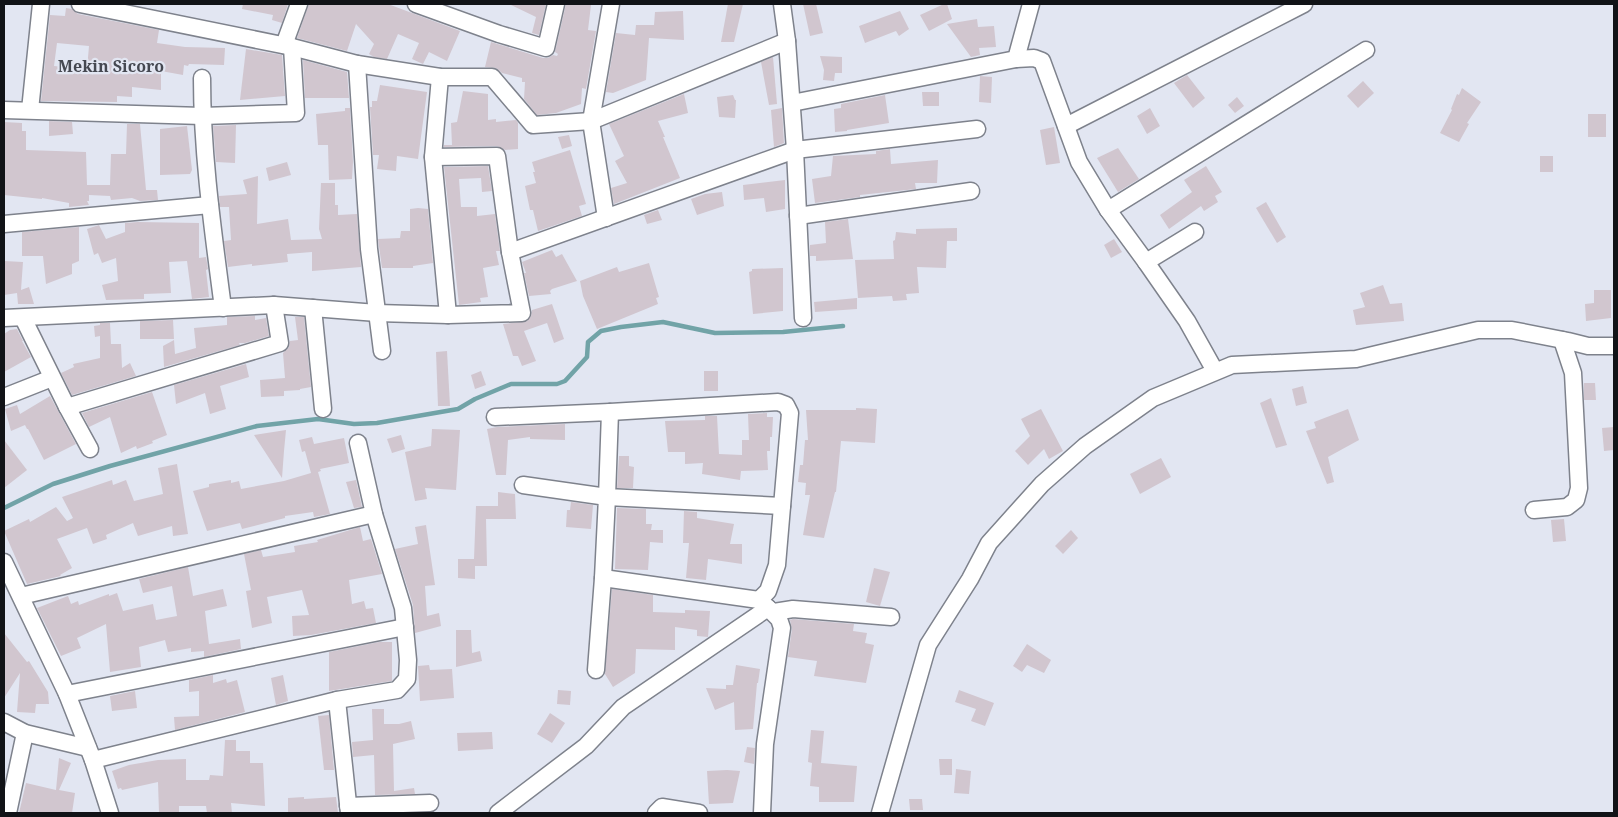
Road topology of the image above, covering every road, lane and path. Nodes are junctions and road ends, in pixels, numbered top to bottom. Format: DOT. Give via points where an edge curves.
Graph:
graph roads {
  1 [pos="41,4"];
  2 [pos="80,4"];
  3 [pos="299,4"];
  4 [pos="416,4"];
  5 [pos="556,4"];
  6 [pos="611,4"];
  7 [pos="785,4"];
  8 [pos="1031,4"];
  9 [pos="1304,4"];
  10 [pos="787,41"];
  11 [pos="288,46"];
  12 [pos="1366,50"];
  13 [pos="1016,59"];
  14 [pos="357,64"];
  15 [pos="440,77"];
  16 [pos="202,78"];
  17 [pos="792,102"];
  18 [pos="4,110"];
  19 [pos="30,110"];
  20 [pos="202,116"];
  21 [pos="591,121"];
  22 [pos="1066,126"];
  23 [pos="977,129"];
  24 [pos="795,150"];
  25 [pos="433,157"];
  26 [pos="971,191"];
  27 [pos="210,205"];
  28 [pos="1108,210"];
  29 [pos="798,216"];
  30 [pos="606,218"];
  31 [pos="4,224"];
  32 [pos="1195,232"];
  33 [pos="510,252"];
  34 [pos="1146,262"];
  35 [pos="274,305"];
  36 [pos="223,308"];
  37 [pos="313,308"];
  38 [pos="377,313"];
  39 [pos="448,315"];
  40 [pos="4,318"];
  41 [pos="23,318"];
  42 [pos="803,318"];
  43 [pos="1562,340"];
  44 [pos="1614,346"];
  45 [pos="382,350"];
  46 [pos="1215,371"];
  47 [pos="52,378"];
  48 [pos="4,397"];
  49 [pos="67,407"];
  50 [pos="323,409"];
  51 [pos="610,412"];
  52 [pos="495,417"];
  53 [pos="358,443"];
  54 [pos="90,449"];
  55 [pos="523,485"];
  56 [pos="607,497"];
  57 [pos="782,506"];
  58 [pos="1534,510"];
  59 [pos="374,514"];
  60 [pos="4,562"];
  61 [pos="603,578"];
  62 [pos="21,596"];
  63 [pos="767,607"];
  64 [pos="891,617"];
  65 [pos="405,627"];
  66 [pos="596,670"];
  67 [pos="67,694"];
  68 [pos="337,700"];
  69 [pos="4,722"];
  70 [pos="25,733"];
  71 [pos="90,754"];
  72 [pos="9,784"];
  73 [pos="430,803"];
  74 [pos="349,810"];
  75 [pos="8,813"];
  76 [pos="110,813"];
  77 [pos="498,813"];
  78 [pos="656,813"];
  79 [pos="699,813"];
  80 [pos="762,813"];
  81 [pos="880,813"];
  1 -- 19 [label="street"];
  2 -- 11 [label="street"];
  3 -- 11 [label="street"];
  4 -- 5 [label="street" via="546,48"];
  6 -- 21 [label="street"];
  7 -- 10 [label="street"];
  8 -- 13 [label="street"];
  9 -- 22 [label="street"];
  10 -- 17 [label="street"];
  10 -- 21 [label="street"];
  11 -- 14 [label="street"];
  11 -- 20 [label="street" via="296,113"];
  12 -- 28 [label="street"];
  13 -- 17 [label="street"];
  13 -- 22 [label="street" via="1034,58 1042,62"];
  14 -- 15 [label="street"];
  14 -- 38 [label="street"];
  15 -- 21 [label="street" via="492,77 533,124"];
  15 -- 25 [label="street"];
  16 -- 20 [label="street"];
  17 -- 24 [label="street"];
  18 -- 19 [label="street"];
  19 -- 20 [label="street"];
  20 -- 27 [label="street"];
  21 -- 30 [label="street"];
  22 -- 28 [label="street" via="1079,162"];
  23 -- 24 [label="street"];
  24 -- 29 [label="street"];
  24 -- 30 [label="street"];
  25 -- 33 [label="street" via="497,156"];
  25 -- 39 [label="street"];
  26 -- 29 [label="street"];
  27 -- 31 [label="street"];
  27 -- 36 [label="street"];
  28 -- 34 [label="street"];
  29 -- 42 [label="street"];
  30 -- 33 [label="street"];
  32 -- 34 [label="street"];
  33 -- 39 [label="street" via="522,313"];
  34 -- 46 [label="street" via="1187,321"];
  35 -- 36 [label="street"];
  35 -- 37 [label="street"];
  35 -- 49 [label="street" via="280,342"];
  36 -- 41 [label="street"];
  37 -- 38 [label="street"];
  37 -- 50 [label="street"];
  38 -- 39 [label="street"];
  38 -- 45 [label="street"];
  40 -- 41 [label="street"];
  41 -- 47 [label="street"];
  43 -- 44 [label="street" via="1588,346"];
  43 -- 46 [label="street" via="1512,330 1478,330 1356,359 1232,365"];
  43 -- 58 [label="street" via="1573,373 1579,488 1576,500 1567,507"];
  46 -- 81 [label="street" via="1153,398 1085,446 1042,484 989,543 928,645"];
  47 -- 48 [label="street"];
  47 -- 49 [label="street"];
  49 -- 54 [label="street"];
  51 -- 52 [label="street"];
  51 -- 56 [label="street"];
  51 -- 57 [label="street" via="778,402 786,405 790,413"];
  53 -- 59 [label="street"];
  55 -- 56 [label="street"];
  56 -- 57 [label="street"];
  56 -- 61 [label="street"];
  57 -- 63 [label="street" via="777,565 768,591"];
  59 -- 62 [label="street"];
  59 -- 65 [label="street" via="403,608"];
  60 -- 62 [label="street"];
  61 -- 63 [label="street"];
  61 -- 66 [label="street"];
  62 -- 67 [label="street"];
  63 -- 64 [label="street"];
  63 -- 77 [label="street" via="624,707 586,746"];
  63 -- 80 [label="street" via="780,618 782,628 765,744"];
  65 -- 67 [label="street"];
  65 -- 68 [label="street" via="407,679 398,690"];
  67 -- 71 [label="street"];
  68 -- 71 [label="street"];
  68 -- 74 [label="street"];
  69 -- 70 [label="street"];
  70 -- 71 [label="street"];
  70 -- 72 [label="street"];
  71 -- 76 [label="street"];
  72 -- 75 [label="street"];
  73 -- 74 [label="street"];
  78 -- 79 [label="street" via="662,807"];
}
